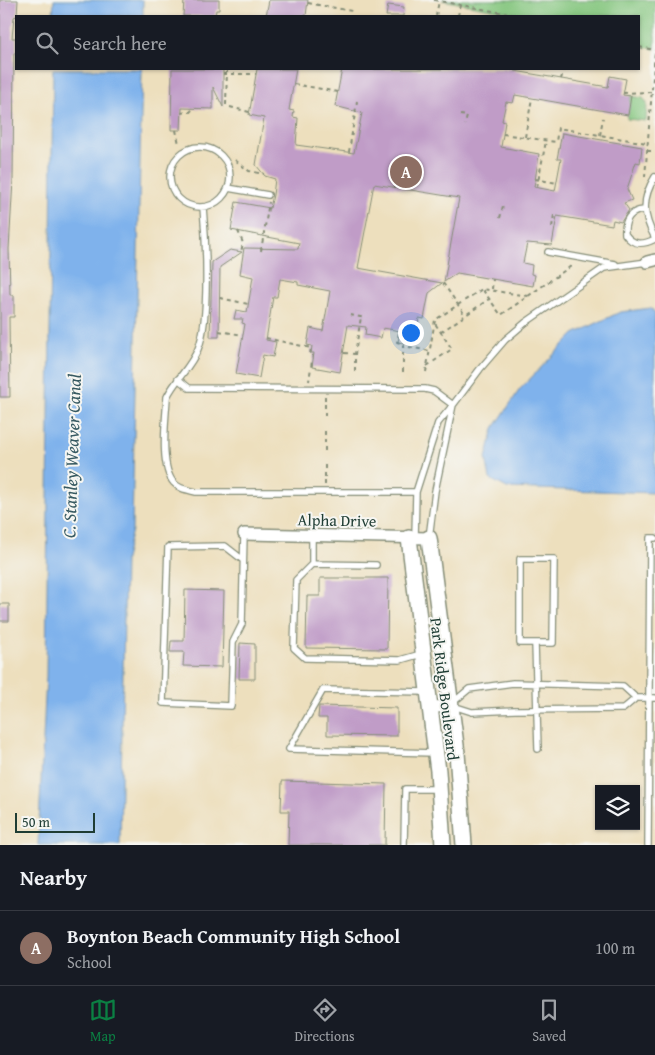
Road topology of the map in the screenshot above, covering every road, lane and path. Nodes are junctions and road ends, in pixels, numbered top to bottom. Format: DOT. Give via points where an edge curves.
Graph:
graph roads {
  1 [pos="329,0"];
  2 [pos="434,0"];
  3 [pos="439,1"];
  4 [pos="443,1"];
  5 [pos="308,3"];
  6 [pos="460,5"];
  7 [pos="328,6"];
  8 [pos="352,11"];
  9 [pos="436,15"];
  10 [pos="458,15"];
  11 [pos="515,15"];
  12 [pos="640,47"];
  13 [pos="655,51"];
  14 [pos="227,70"];
  15 [pos="564,70"];
  16 [pos="225,74"];
  17 [pos="256,74"];
  18 [pos="654,77"];
  19 [pos="561,79"];
  20 [pos="294,84"];
  21 [pos="338,92"];
  22 [pos="652,92"];
  23 [pos="623,93"];
  24 [pos="532,98"];
  25 [pos="357,101"];
  26 [pos="222,102"];
  27 [pos="195,107"];
  28 [pos="230,107"];
  29 [pos="249,112"];
  30 [pos="182,113"];
  31 [pos="460,115"];
  32 [pos="604,118"];
  33 [pos="465,125"];
  34 [pos="176,130"];
  35 [pos="587,133"];
  36 [pos="503,134"];
  37 [pos="600,135"];
  38 [pos="525,137"];
  39 [pos="586,138"];
  40 [pos="546,141"];
  41 [pos="647,143"];
  42 [pos="179,144"];
  43 [pos="647,151"];
  44 [pos="655,151"];
  45 [pos="349,152"];
  46 [pos="236,160"];
  47 [pos="264,174"];
  48 [pos="644,177"];
  49 [pos="535,179"];
  50 [pos="654,179"];
  51 [pos="539,180"];
  52 [pos="557,183"];
  53 [pos="538,187"];
  54 [pos="228,188"];
  55 [pos="268,195"];
  56 [pos="502,206"];
  57 [pos="203,207"];
  58 [pos="644,210"];
  59 [pos="554,215"];
  60 [pos="500,218"];
  61 [pos="552,227"];
  62 [pos="238,231"];
  63 [pos="655,239"];
  64 [pos="261,251"];
  65 [pos="241,252"];
  66 [pos="548,252"];
  67 [pos="651,261"];
  68 [pos="578,262"];
  69 [pos="619,265"];
  70 [pos="493,279"];
  71 [pos="443,283"];
  72 [pos="482,289"];
  73 [pos="492,290"];
  74 [pos="528,296"];
  75 [pos="220,298"];
  76 [pos="490,299"];
  77 [pos="248,304"];
  78 [pos="458,305"];
  79 [pos="350,315"];
  80 [pos="466,315"];
  81 [pos="361,317"];
  82 [pos="365,318"];
  83 [pos="434,322"];
  84 [pos="219,331"];
  85 [pos="441,332"];
  86 [pos="399,333"];
  87 [pos="243,335"];
  88 [pos="266,338"];
  89 [pos="403,346"];
  90 [pos="430,351"];
  91 [pos="344,352"];
  92 [pos="355,354"];
  93 [pos="427,366"];
  94 [pos="354,371"];
  95 [pos="403,372"];
  96 [pos="426,372"];
  97 [pos="178,379"];
  98 [pos="308,381"];
  99 [pos="325,394"];
  100 [pos="453,405"];
  101 [pos="325,416"];
  102 [pos="325,428"];
  103 [pos="325,451"];
  104 [pos="325,462"];
  105 [pos="324,485"];
  106 [pos="416,492"];
  107 [pos="244,534"];
  108 [pos="312,536"];
  109 [pos="418,538"];
  110 [pos="655,538"];
  111 [pos="243,560"];
  112 [pos="312,564"];
  113 [pos="376,565"];
  114 [pos="535,643"];
  115 [pos="423,654"];
  116 [pos="536,683"];
  117 [pos="428,692"];
  118 [pos="636,698"];
  119 [pos="652,698"];
  120 [pos="450,705"];
  121 [pos="430,708"];
  122 [pos="537,710"];
  123 [pos="538,749"];
  124 [pos="436,753"];
  125 [pos="439,790"];
  126 [pos="404,845"];
  127 [pos="442,845"];
  128 [pos="464,845"];
  129 [pos="648,845"];
  1 -- 7 [label="path"];
  2 -- 3 [label="path"];
  3 -- 4 [label="path"];
  3 -- 9 [label="path"];
  4 -- 6 [label="path"];
  5 -- 7 [label="path"];
  6 -- 10 [label="path"];
  6 -- 11 [label="path"];
  7 -- 8 [label="path"];
  12 -- 13 [label="path"];
  13 -- 18 [label="path"];
  14 -- 16 [label="path"];
  15 -- 19 [label="path"];
  16 -- 17 [label="path"];
  16 -- 26 [label="path" via="226,104"];
  18 -- 22 [label="path"];
  20 -- 21 [label="path"];
  22 -- 23 [label="path"];
  22 -- 41 [label="path"];
  24 -- 38 [label="path"];
  25 -- 45 [label="path"];
  27 -- 30 [label="path"];
  28 -- 29 [label="path"];
  31 -- 33 [label="path" via="467,116"];
  32 -- 37 [label="path"];
  34 -- 42 [label="path"];
  35 -- 37 [label="path"];
  35 -- 39 [label="path"];
  35 -- 40 [label="path" via="558,128 557,143"];
  36 -- 38 [label="path"];
  37 -- 41 [label="path"];
  38 -- 40 [label="path"];
  40 -- 51 [label="path"];
  41 -- 43 [label="path"];
  43 -- 44 [label="path"];
  43 -- 48 [label="path"];
  46 -- 47 [label="path" via="249,171"];
  49 -- 51 [label="path"];
  50 -- 58 [label="lane"];
  51 -- 52 [label="path"];
  51 -- 53 [label="path"];
  54 -- 55 [label="lane"];
  54 -- 57 [label="lane" via="216,203"];
  54 -- 57 [label="lane" via="228,168 216,152 197,148 185,152 172,167 172,187 184,202"];
  55 -- 64 [label="path"];
  56 -- 60 [label="path"];
  57 -- 97 [label="lane" via="204,332 198,351"];
  58 -- 63 [label="lane"];
  58 -- 63 [label="lane" via="629,216 625,234 639,244"];
  59 -- 61 [label="path"];
  62 -- 65 [label="path" via="243,243"];
  66 -- 69 [label="lane"];
  67 -- 69 [label="lane"];
  68 -- 74 [label="path"];
  69 -- 100 [label="lane" via="604,268 525,323 505,340"];
  70 -- 73 [label="path"];
  71 -- 78 [label="path"];
  72 -- 73 [label="path"];
  72 -- 76 [label="path"];
  72 -- 78 [label="path"];
  73 -- 74 [label="path"];
  74 -- 76 [label="path" via="502,315"];
  75 -- 77 [label="path"];
  76 -- 80 [label="path"];
  78 -- 80 [label="path"];
  78 -- 83 [label="path"];
  79 -- 81 [label="path"];
  80 -- 85 [label="path"];
  81 -- 82 [label="path"];
  81 -- 92 [label="path"];
  83 -- 85 [label="path"];
  83 -- 90 [label="path"];
  84 -- 87 [label="path"];
  85 -- 93 [label="path" via="452,349"];
  86 -- 89 [label="path" via="397,342"];
  88 -- 98 [label="path" via="311,348"];
  89 -- 90 [label="path"];
  89 -- 95 [label="path"];
  90 -- 93 [label="path"];
  91 -- 92 [label="path"];
  92 -- 94 [label="path"];
  93 -- 96 [label="path"];
  97 -- 100 [label="lane" via="189,388 424,389 434,391"];
  97 -- 106 [label="lane" via="167,397 166,456 170,478 182,489 196,492"];
  99 -- 101 [label="path"];
  100 -- 106 [label="lane" via="438,423"];
  100 -- 109 [label="lane" via="438,476"];
  102 -- 103 [label="path"];
  104 -- 105 [label="path"];
  106 -- 109 [label="lane"];
  107 -- 108 [label="street, Alpha Drive"];
  107 -- 111 [label="lane"];
  108 -- 109 [label="street, Alpha Drive"];
  108 -- 112 [label="lane"];
  109 -- 115 [label="street, Park Ridge Boulevard"];
  109 -- 120 [label="street, Park Ridge Boulevard"];
  110 -- 119 [label="lane" via="650,538"];
  111 -- 111 [label="lane" via="242,624 233,642 231,706 163,704 168,547 225,546"];
  112 -- 113 [label="lane"];
  112 -- 115 [label="lane" via="296,580 294,648 304,658 400,660"];
  114 -- 114 [label="lane" via="553,643 554,559 520,559 520,643"];
  114 -- 116 [label="lane"];
  115 -- 117 [label="street, Park Ridge Boulevard"];
  116 -- 118 [label="lane" via="623,686"];
  116 -- 120 [label="lane" via="469,689"];
  116 -- 122 [label="lane"];
  117 -- 121 [label="street, Park Ridge Boulevard"];
  117 -- 124 [label="lane" via="323,690 289,749"];
  118 -- 119 [label="lane"];
  118 -- 122 [label="lane" via="623,709"];
  119 -- 129 [label="lane"];
  120 -- 121 [label="street"];
  120 -- 122 [label="lane" via="472,712"];
  120 -- 128 [label="street, Park Ridge Boulevard"];
  121 -- 124 [label="street, Park Ridge Boulevard"];
  122 -- 123 [label="lane"];
  124 -- 125 [label="street, Park Ridge Boulevard"];
  125 -- 126 [label="lane" via="405,789"];
  125 -- 127 [label="street, Park Ridge Boulevard"];
}
